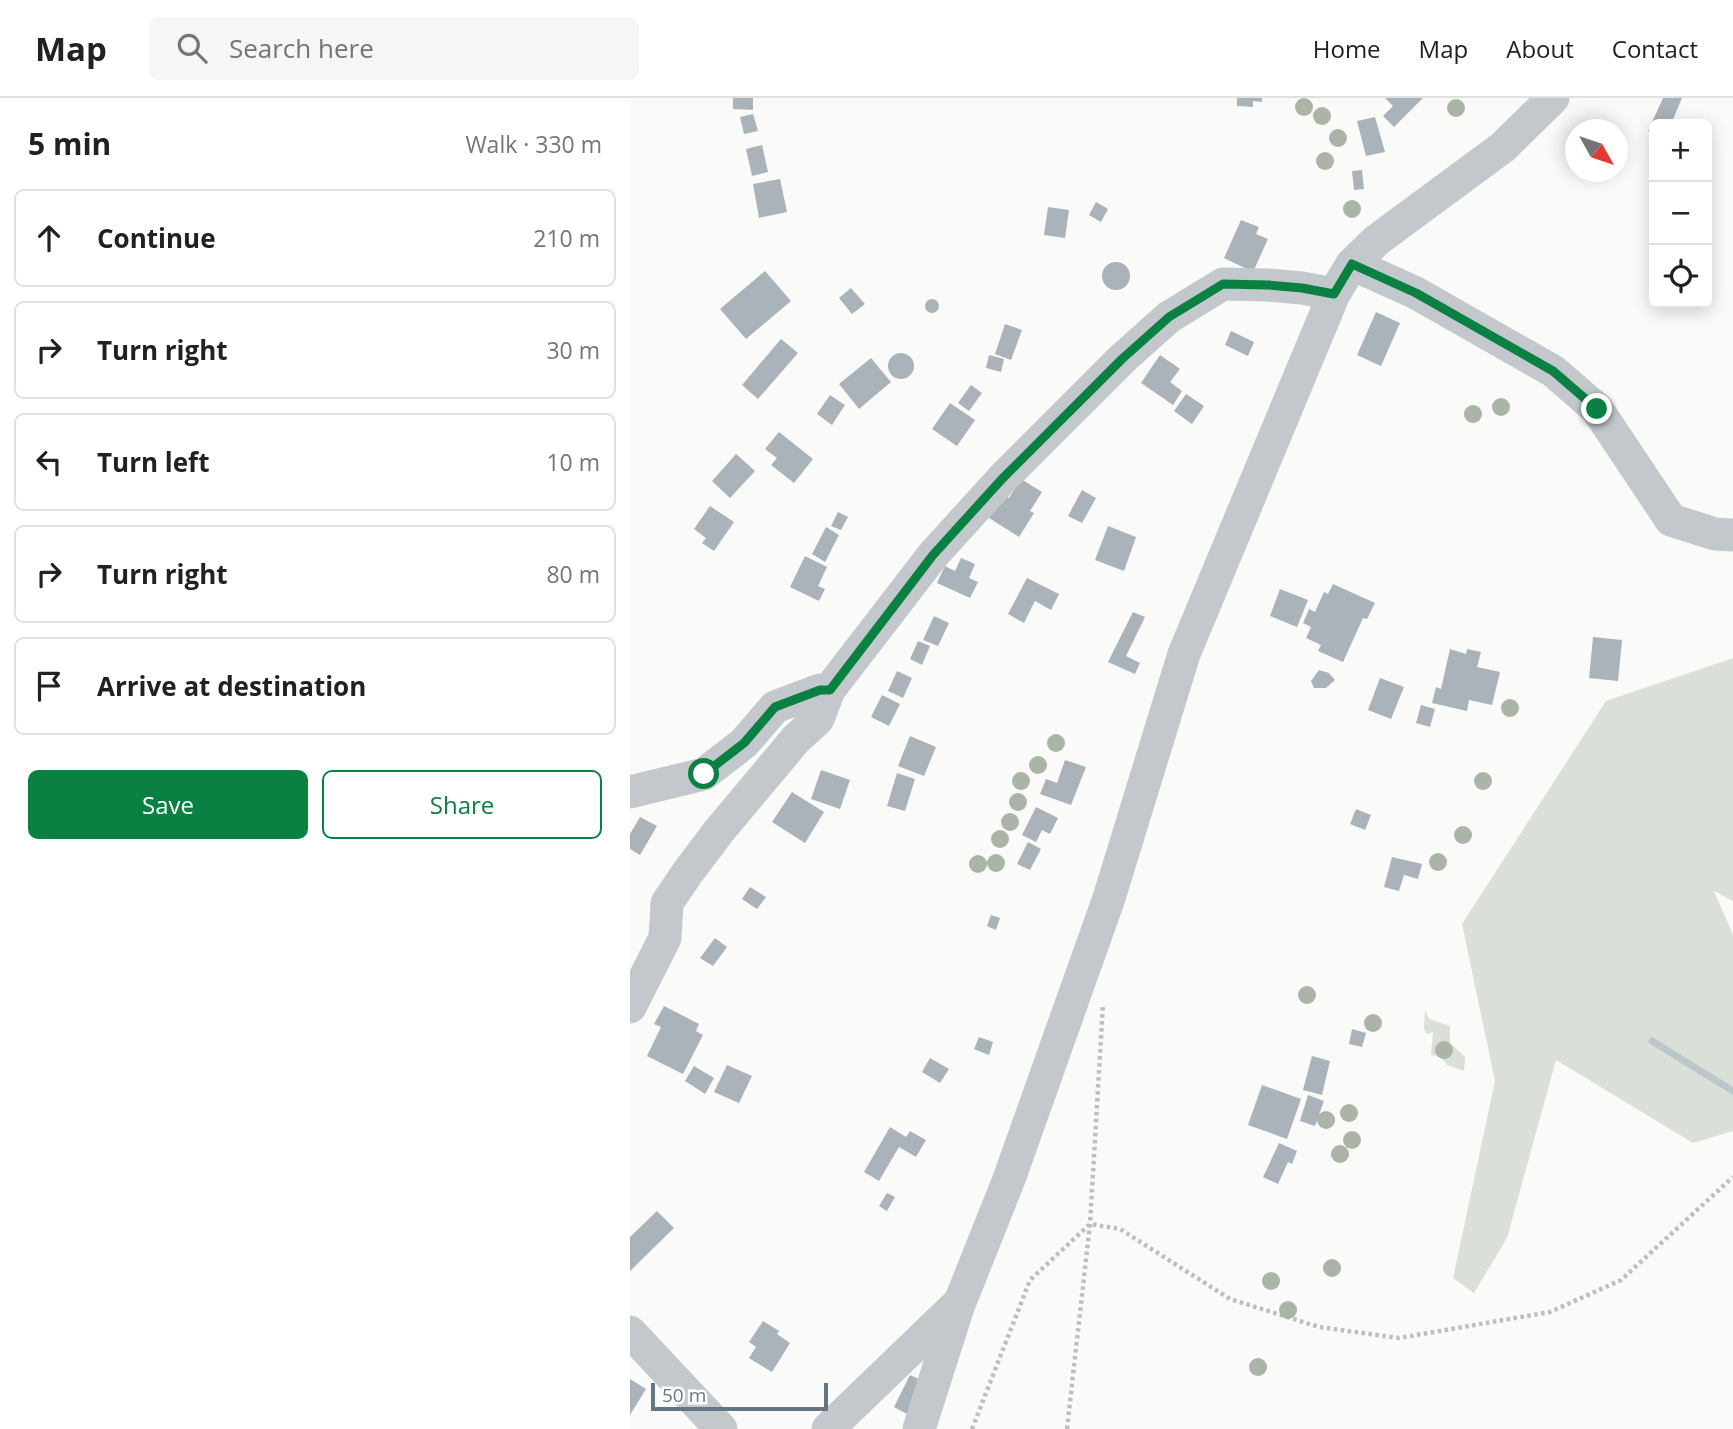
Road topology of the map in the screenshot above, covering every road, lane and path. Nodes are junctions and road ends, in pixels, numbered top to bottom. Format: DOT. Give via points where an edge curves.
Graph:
graph roads {
  1 [pos="1553,98"];
  2 [pos="1352,264"];
  3 [pos="1334,294"];
  4 [pos="1733,535"];
  5 [pos="830,690"];
  6 [pos="630,792"];
  7 [pos="1103,993"];
  8 [pos="630,1007"];
  9 [pos="1733,1177"];
  10 [pos="1090,1224"];
  11 [pos="960,1302"];
  12 [pos="630,1332"];
  13 [pos="721,1429"];
  14 [pos="828,1429"];
  15 [pos="919,1429"];
  16 [pos="972,1429"];
  17 [pos="1067,1429"];
  1 -- 2 [label="street" via="1503,147 1377,240"];
  2 -- 3 [label="street"];
  2 -- 4 [label="street" via="1416,293 1553,371 1597,409 1671,520"];
  3 -- 5 [label="street" via="1223,284 1169,317 1002,479 933,555"];
  3 -- 11 [label="street" via="1184,654 1109,898"];
  5 -- 6 [label="street" via="775,707 744,743 704,774"];
  5 -- 8 [label="street" via="818,719 719,831 667,903 665,938"];
  7 -- 10 [label="path"];
  9 -- 10 [label="path" via="1621,1279 1550,1312 1399,1338 1320,1327 1230,1299 1120,1230"];
  10 -- 16 [label="path" via="1030,1280"];
  10 -- 17 [label="path"];
  11 -- 14 [label="street"];
  11 -- 15 [label="street"];
  12 -- 13 [label="street"];
}
